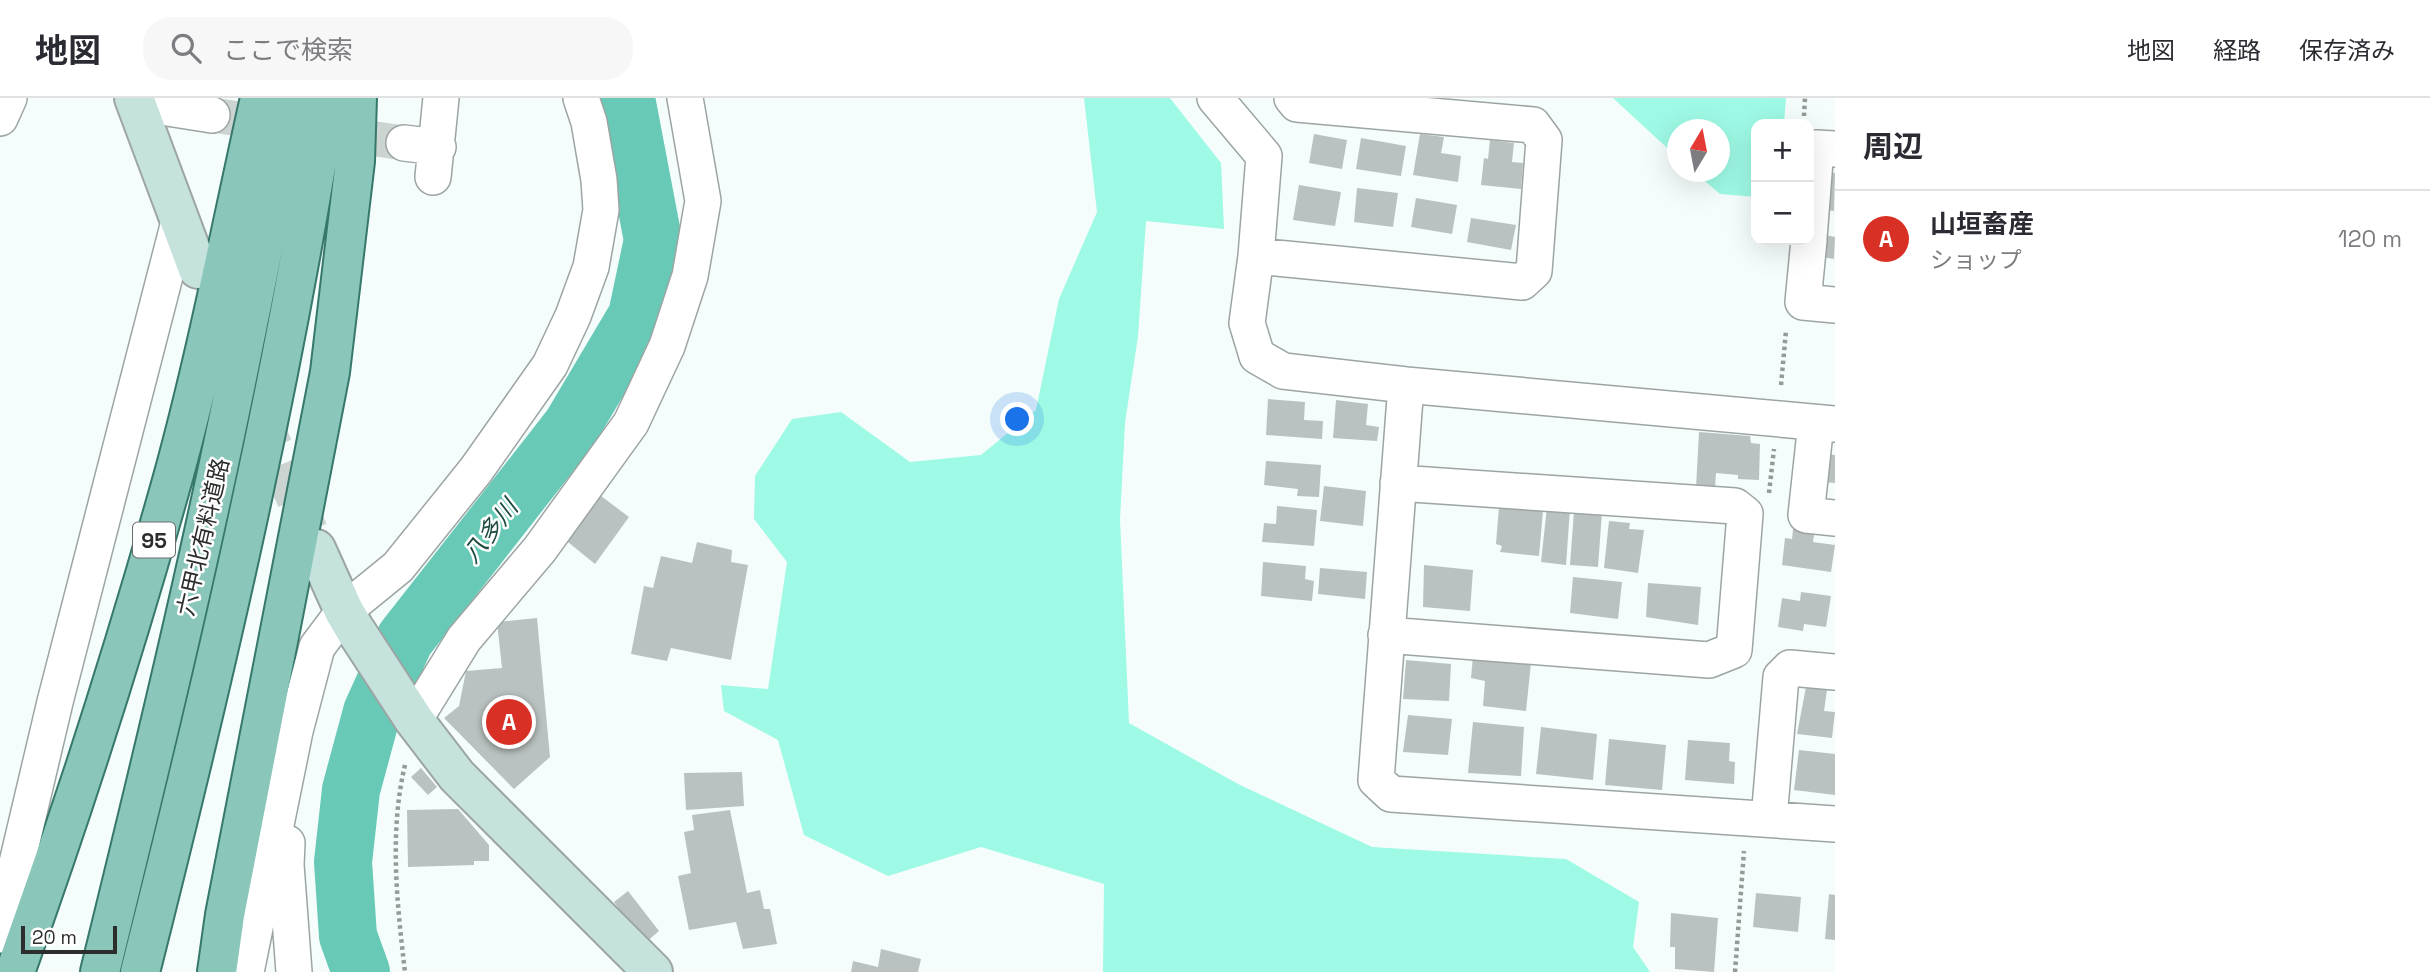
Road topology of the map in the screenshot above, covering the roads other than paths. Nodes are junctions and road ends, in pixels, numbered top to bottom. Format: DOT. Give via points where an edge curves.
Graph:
graph roads {
  1 [pos="9,98"];
  2 [pos="260,98"];
  3 [pos="290,98"];
  4 [pos="327,98"];
  5 [pos="357,98"];
  6 [pos="441,98"];
  7 [pos="581,98"];
  8 [pos="685,98"];
  9 [pos="1214,98"];
  10 [pos="1292,98"];
  11 [pos="135,100"];
  12 [pos="212,115"];
  13 [pos="0,118"];
  14 [pos="1835,149"];
  15 [pos="425,156"];
  16 [pos="1813,182"];
  17 [pos="180,218"];
  18 [pos="1808,245"];
  19 [pos="1256,256"];
  20 [pos="198,269"];
  21 [pos="1835,305"];
  22 [pos="1406,385"];
  23 [pos="1826,424"];
  24 [pos="1398,483"];
  25 [pos="1835,518"];
  26 [pos="316,549"];
  27 [pos="349,619"];
  28 [pos="1386,635"];
  29 [pos="1835,672"];
  30 [pos="417,725"];
  31 [pos="292,749"];
  32 [pos="1769,819"];
  33 [pos="1835,824"];
  34 [pos="0,934"];
  35 [pos="15,972"];
  36 [pos="100,972"];
  37 [pos="140,972"];
  38 [pos="217,972"];
  39 [pos="246,972"];
  40 [pos="294,972"];
  41 [pos="653,972"];
  1 -- 13 [label="street"];
  2 -- 35 [label="main road, 95" via="174,472 111,684"];
  3 -- 36 [label="main road, 六甲北有料道路 / 95" via="222,457"];
  4 -- 37 [label="main road, 六甲北有料道路" via="249,517"];
  5 -- 38 [label="main road" via="355,161 330,372"];
  6 -- 15 [label="street"];
  7 -- 27 [label="street" via="589,122 601,210 591,267 573,316 550,365 476,470 398,567"];
  8 -- 30 [label="street" via="703,201 690,276 667,346 631,423 540,549 464,639"];
  9 -- 19 [label="street" via="1264,156"];
  10 -- 19 [label="street" via="1297,104 1533,125 1544,140 1534,271 1522,282"];
  11 -- 12 [label="street"];
  11 -- 17 [label="street"];
  14 -- 16 [label="street" via="1816,148"];
  17 -- 20 [label="street"];
  17 -- 34 [label="street"];
  18 -- 21 [label="street" via="1803,302"];
  19 -- 22 [label="street" via="1247,323 1257,356 1283,371"];
  22 -- 23 [label="street"];
  22 -- 24 [label="street"];
  23 -- 25 [label="street" via="1806,515"];
  24 -- 28 [label="street"];
  24 -- 28 [label="street" via="1735,506 1745,514 1744,528 1734,650 1709,660"];
  26 -- 27 [label="street"];
  27 -- 30 [label="street"];
  27 -- 31 [label="street" via="317,647"];
  28 -- 32 [label="street" via="1376,780 1391,793"];
  29 -- 32 [label="street" via="1790,668 1781,677"];
  30 -- 41 [label="street" via="457,776"];
  31 -- 39 [label="street"];
  31 -- 40 [label="street" via="286,865"];
  32 -- 33 [label="street"];
}
